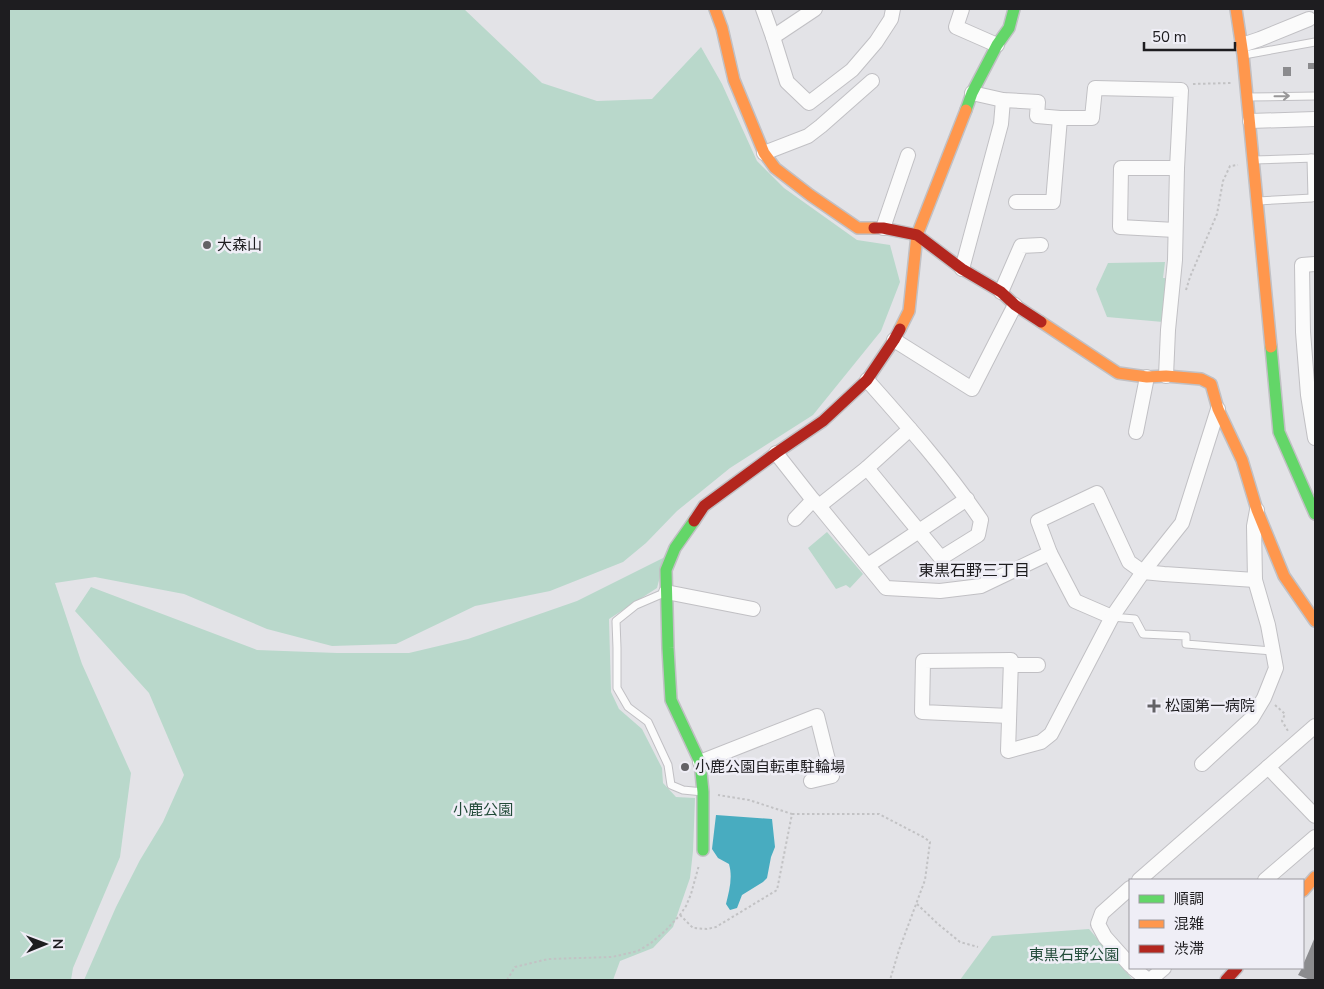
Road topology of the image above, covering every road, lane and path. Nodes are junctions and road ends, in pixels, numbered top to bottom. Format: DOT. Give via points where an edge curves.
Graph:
graph roads {
  1 [pos="715,9"];
  2 [pos="763,9"];
  3 [pos="815,9"];
  4 [pos="892,9"];
  5 [pos="962,9"];
  6 [pos="1014,9"];
  7 [pos="1236,9"];
  8 [pos="1309,19"];
  9 [pos="773,37"];
  10 [pos="1315,42"];
  11 [pos="998,45"];
  12 [pos="1242,50"];
  13 [pos="872,82"];
  14 [pos="1246,83"];
  15 [pos="1181,90"];
  16 [pos="972,93"];
  17 [pos="1315,96"];
  18 [pos="1248,97"];
  19 [pos="1003,100"];
  20 [pos="1060,118"];
  21 [pos="1315,119"];
  22 [pos="1250,121"];
  23 [pos="764,153"];
  24 [pos="908,155"];
  25 [pos="1313,158"];
  26 [pos="1253,162"];
  27 [pos="1177,168"];
  28 [pos="1016,202"];
  29 [pos="1257,202"];
  30 [pos="883,228"];
  31 [pos="1175,230"];
  32 [pos="917,235"];
  33 [pos="1041,246"];
  34 [pos="1315,264"];
  35 [pos="962,269"];
  36 [pos="1172,290"];
  37 [pos="1001,292"];
  38 [pos="1014,305"];
  39 [pos="894,340"];
  40 [pos="1166,376"];
  41 [pos="1147,377"];
  42 [pos="867,380"];
  43 [pos="1218,409"];
  44 [pos="910,429"];
  45 [pos="1136,432"];
  46 [pos="1315,438"];
  47 [pos="776,453"];
  48 [pos="867,468"];
  49 [pos="967,499"];
  50 [pos="816,503"];
  51 [pos="1257,510"];
  52 [pos="1314,511"];
  53 [pos="795,519"];
  54 [pos="918,532"];
  55 [pos="1050,553"];
  56 [pos="868,565"];
  57 [pos="1143,572"];
  58 [pos="1255,580"];
  59 [pos="666,592"];
  60 [pos="753,609"];
  61 [pos="1112,618"];
  62 [pos="1315,621"];
  63 [pos="1274,651"];
  64 [pos="1012,665"];
  65 [pos="1038,665"];
  66 [pos="1264,698"];
  67 [pos="1009,716"];
  68 [pos="1315,726"];
  69 [pos="1288,750"];
  70 [pos="700,762"];
  71 [pos="1202,764"];
  72 [pos="1268,768"];
  73 [pos="811,781"];
  74 [pos="703,792"];
  75 [pos="792,814"];
  76 [pos="1315,816"];
  77 [pos="1315,837"];
  78 [pos="703,850"];
  79 [pos="1315,877"];
  80 [pos="1140,879"];
  81 [pos="1266,879"];
  82 [pos="1129,889"];
  83 [pos="1304,890"];
  84 [pos="917,904"];
  85 [pos="680,915"];
  86 [pos="978,948"];
  87 [pos="1129,964"];
  88 [pos="1134,969"];
  89 [pos="1163,969"];
  90 [pos="1235,969"];
  91 [pos="506,980"];
  92 [pos="890,980"];
  93 [pos="1149,980"];
  94 [pos="1226,980"];
  1 -- 23 [label="street" via="734,80"];
  2 -- 9 [label="street"];
  3 -- 9 [label="street"];
  4 -- 9 [label="street" via="891,19 876,42 852,70 809,102 788,82"];
  5 -- 11 [label="street" via="956,27"];
  6 -- 11 [label="street" via="1009,28"];
  7 -- 12 [label="street"];
  8 -- 12 [label="street"];
  10 -- 12 [label="lane"];
  11 -- 16 [label="street"];
  12 -- 14 [label="street"];
  13 -- 23 [label="street" via="808,136"];
  14 -- 15 [label="path" via="1187,84"];
  14 -- 18 [label="street"];
  15 -- 20 [label="street" via="1095,88 1092,118"];
  15 -- 27 [label="street"];
  16 -- 19 [label="street"];
  16 -- 32 [label="street"];
  18 -- 17 [label="lane, one-way"];
  18 -- 22 [label="street"];
  19 -- 20 [label="street" via="1038,102 1038,116"];
  19 -- 35 [label="street" via="1001,124"];
  20 -- 28 [label="street" via="1053,202"];
  21 -- 22 [label="street"];
  22 -- 26 [label="street"];
  23 -- 30 [label="street" via="775,168 858,228"];
  24 -- 30 [label="street"];
  25 -- 26 [label="lane"];
  25 -- 29 [label="lane" via="1312,198"];
  26 -- 29 [label="street"];
  26 -- 36 [label="path" via="1230,166 1223,181 1217,214 1185,292"];
  27 -- 31 [label="street"];
  27 -- 31 [label="street" via="1121,168 1120,227"];
  29 -- 52 [label="street" via="1279,432"];
  30 -- 32 [label="street"];
  31 -- 36 [label="street"];
  32 -- 35 [label="street"];
  32 -- 39 [label="street" via="909,311"];
  33 -- 37 [label="street" via="1021,246"];
  34 -- 46 [label="street" via="1302,265 1303,332"];
  35 -- 37 [label="street"];
  36 -- 40 [label="street"];
  37 -- 38 [label="street"];
  38 -- 39 [label="street" via="972,388"];
  38 -- 41 [label="street" via="1118,373"];
  39 -- 42 [label="street"];
  40 -- 41 [label="street"];
  40 -- 43 [label="street" via="1201,379 1211,384"];
  41 -- 45 [label="street"];
  42 -- 44 [label="street"];
  42 -- 47 [label="street" via="823,421"];
  43 -- 51 [label="street" via="1242,460"];
  43 -- 57 [label="street" via="1182,523"];
  44 -- 48 [label="street"];
  44 -- 49 [label="street"];
  47 -- 50 [label="street"];
  47 -- 59 [label="street" via="704,506 676,548 666,570"];
  48 -- 50 [label="street"];
  48 -- 54 [label="street"];
  49 -- 54 [label="street"];
  49 -- 54 [label="street" via="981,520 978,535 941,558"];
  50 -- 53 [label="street"];
  50 -- 56 [label="street"];
  51 -- 58 [label="street" via="1254,526"];
  51 -- 62 [label="street" via="1284,576"];
  54 -- 56 [label="street"];
  55 -- 56 [label="street" via="981,586 940,591 886,588"];
  55 -- 57 [label="street" via="1038,521 1097,493 1129,562"];
  55 -- 61 [label="street" via="1075,601"];
  57 -- 58 [label="street"];
  57 -- 61 [label="street"];
  58 -- 63 [label="street"];
  59 -- 60 [label="street"];
  59 -- 70 [label="street" via="672,700"];
  59 -- 74 [label="lane" via="636,606 616,621 617,688 628,707 648,722 668,765 671,785"];
  61 -- 63 [label="lane" via="1135,619 1143,634 1186,636 1186,644"];
  61 -- 67 [label="street" via="1051,734 1040,742 1008,750"];
  63 -- 66 [label="street" via="1276,668"];
  64 -- 65 [label="street"];
  64 -- 67 [label="street"];
  64 -- 67 [label="street" via="1011,660 923,661 922,712"];
  66 -- 69 [label="path" via="1285,714 1282,721 1289,730 1281,739"];
  66 -- 71 [label="street" via="1252,718"];
  68 -- 69 [label="street"];
  69 -- 72 [label="street"];
  70 -- 73 [label="street" via="817,716 832,776"];
  70 -- 74 [label="street"];
  72 -- 76 [label="street"];
  72 -- 80 [label="street"];
  74 -- 75 [label="path" via="749,800"];
  74 -- 78 [label="street"];
  75 -- 84 [label="path" via="879,814 925,838 930,842 928,861"];
  75 -- 85 [label="path" via="777,890 716,927 693,928"];
  77 -- 81 [label="street"];
  78 -- 85 [label="path" via="691,894"];
  79 -- 83 [label="street"];
  82 -- 87 [label="street" via="1102,913 1098,924"];
  84 -- 86 [label="path" via="960,942"];
  84 -- 92 [label="path"];
  85 -- 91 [label="path" via="638,951 612,957 548,959 515,967"];
  88 -- 93 [label="street"];
  89 -- 93 [label="street"];
  90 -- 94 [label="street"];
}
